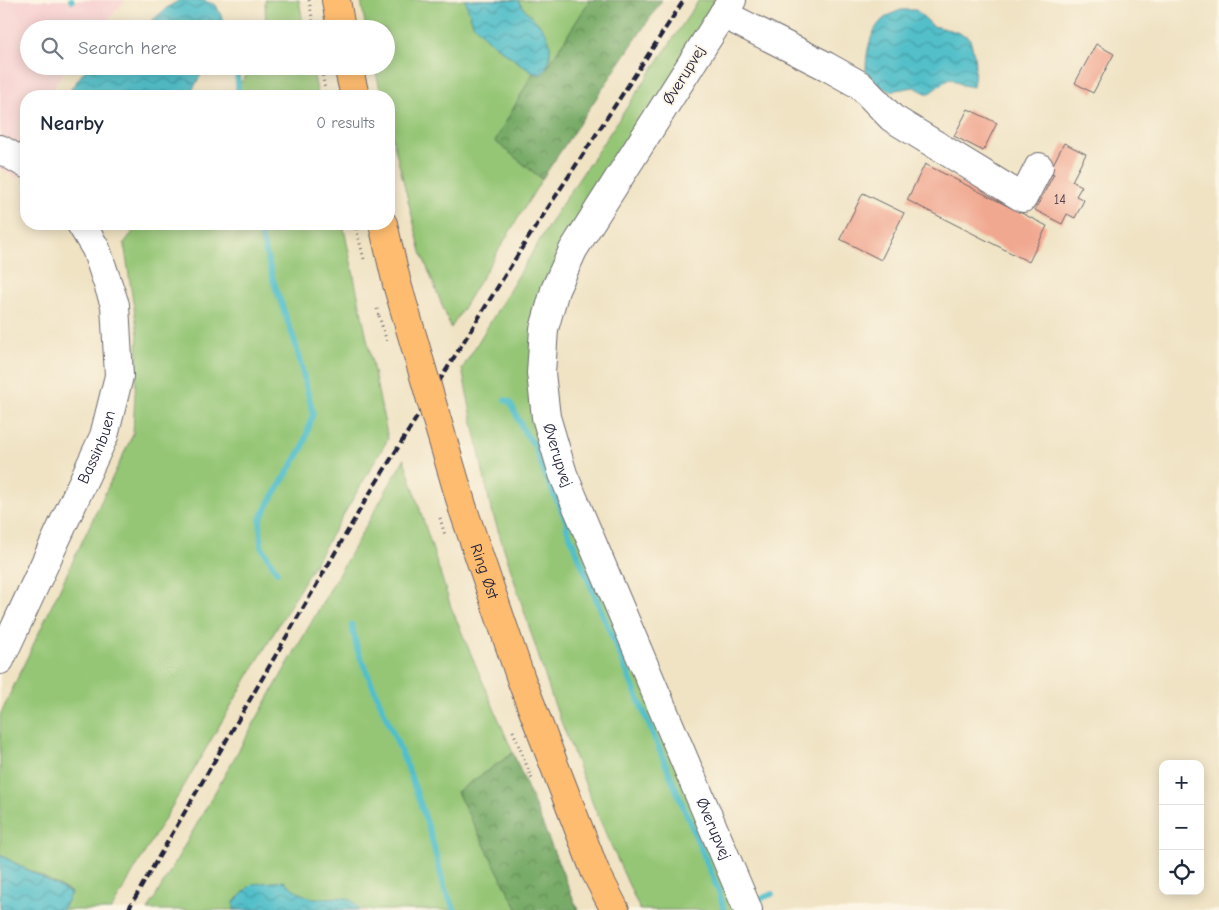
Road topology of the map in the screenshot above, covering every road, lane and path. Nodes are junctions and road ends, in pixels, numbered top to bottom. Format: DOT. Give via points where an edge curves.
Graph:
graph roads {
  1 [pos="309,0"];
  2 [pos="336,0"];
  3 [pos="728,7"];
  4 [pos="312,20"];
  5 [pos="339,20"];
  6 [pos="322,75"];
  7 [pos="350,75"];
  8 [pos="325,90"];
  9 [pos="354,90"];
  10 [pos="0,149"];
  11 [pos="20,161"];
  12 [pos="1039,167"];
  13 [pos="85,230"];
  14 [pos="384,230"];
  15 [pos="3,646"];
  16 [pos="615,910"];
  17 [pos="748,910"];
  1 -- 4 [label="path"];
  2 -- 5 [label="main road"];
  3 -- 12 [label="street, Øverupvej" via="860,85 892,118 1023,198"];
  3 -- 17 [label="street, Øverupvej" via="573,250 554,290 544,328 542,373 546,416 563,474"];
  6 -- 8 [label="path"];
  7 -- 9 [label="main road"];
  10 -- 11 [label="street"];
  13 -- 15 [label="street, Bassinbuen" via="96,249 115,305 119,376 104,436"];
  14 -- 16 [label="main road, Ring Øst, bridge" via="396,284 463,509 521,679 596,871"];
}
